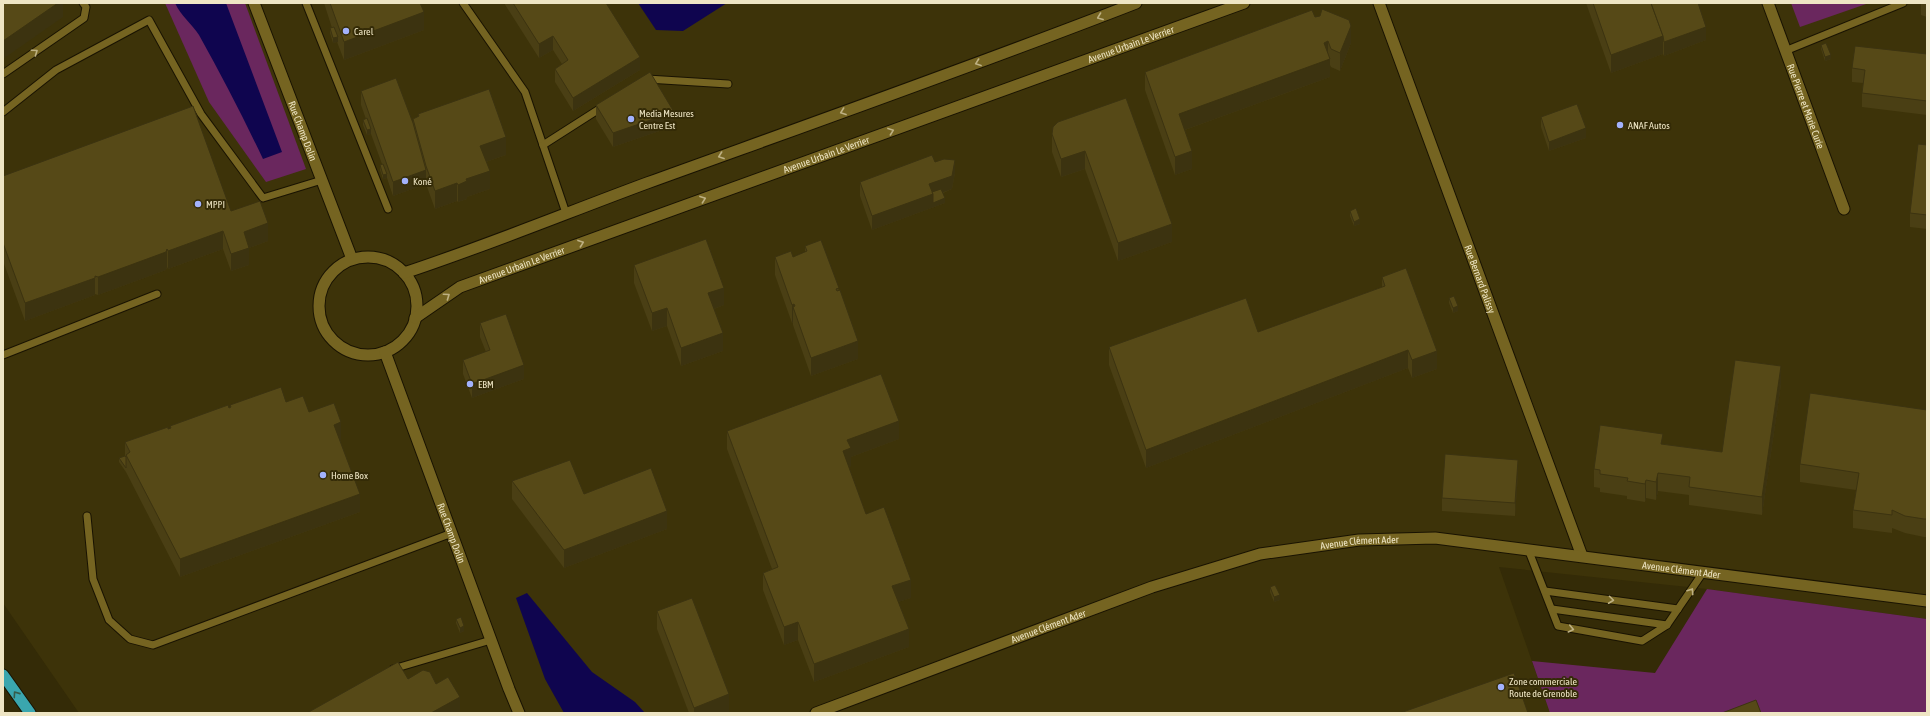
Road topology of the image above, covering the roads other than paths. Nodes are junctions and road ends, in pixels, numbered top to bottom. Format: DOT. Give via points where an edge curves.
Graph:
graph roads {
  1 [pos="83,3"];
  2 [pos="254,3"];
  3 [pos="306,3"];
  4 [pos="463,3"];
  5 [pos="1136,3"];
  6 [pos="1244,3"];
  7 [pos="1379,3"];
  8 [pos="1768,3"];
  9 [pos="1903,3"];
  10 [pos="1785,51"];
  11 [pos="3,74"];
  12 [pos="641,83"];
  13 [pos="728,84"];
  14 [pos="608,103"];
  15 [pos="3,112"];
  16 [pos="543,145"];
  17 [pos="322,180"];
  18 [pos="388,209"];
  19 [pos="1844,209"];
  20 [pos="566,213"];
  21 [pos="352,259"];
  22 [pos="404,273"];
  23 [pos="157,294"];
  24 [pos="416,318"];
  25 [pos="386,352"];
  26 [pos="3,355"];
  27 [pos="87,516"];
  28 [pos="452,533"];
  29 [pos="1528,549"];
  30 [pos="1582,556"];
  31 [pos="1704,571"];
  32 [pos="1545,591"];
  33 [pos="1927,601"];
  34 [pos="1552,609"];
  35 [pos="1678,609"];
  36 [pos="1667,624"];
  37 [pos="491,640"];
  38 [pos="387,671"];
  39 [pos="3,675"];
  40 [pos="30,713"];
  41 [pos="520,713"];
  42 [pos="816,713"];
  11 -- 1 [label="lane, one-way" via="84,18 86,7"];
  2 -- 17 [label="street, Rue Champ Dolin"];
  3 -- 18 [label="lane"];
  4 -- 16 [label="lane" via="525,92"];
  5 -- 20 [label="street, one-way"];
  24 -- 6 [label="street, Avenue Urbain Le Verrier, one-way" via="460,287"];
  7 -- 30 [label="street, Rue Bernard Palissy"];
  8 -- 10 [label="street, Rue Pierre et Marie Curie"];
  9 -- 10 [label="lane"];
  10 -- 19 [label="street, Rue Pierre et Marie Curie"];
  12 -- 13 [label="lane" via="648,79"];
  14 -- 16 [label="lane"];
  15 -- 17 [label="lane" via="56,70 148,20 201,114 263,198"];
  16 -- 20 [label="lane"];
  17 -- 21 [label="street, Rue Champ Dolin"];
  20 -- 22 [label="street"];
  21 -- 22 [label="street" via="380,259 392,263"];
  21 -- 25 [label="street" via="329,276 322,290 319,306 321,322 328,336 340,347 354,354 370,356"];
  22 -- 24 [label="street" via="413,287 417,302"];
  23 -- 26 [label="lane"];
  24 -- 25 [label="street" via="409,333 399,344"];
  25 -- 28 [label="street, Rue Champ Dolin"];
  27 -- 28 [label="lane" via="93,579 109,620 130,639 153,645"];
  28 -- 37 [label="street, Rue Champ Dolin"];
  29 -- 30 [label="street, Avenue Clément Ader"];
  29 -- 32 [label="lane"];
  29 -- 42 [label="street, Avenue Clément Ader" via="1435,538 1359,540 1260,554 1152,587"];
  30 -- 31 [label="street, Avenue Clément Ader"];
  31 -- 33 [label="street, Avenue Clément Ader"];
  35 -- 31 [label="lane, one-way"];
  32 -- 34 [label="lane"];
  32 -- 35 [label="lane, one-way"];
  34 -- 36 [label="lane"];
  34 -- 36 [label="lane, one-way" via="1558,626 1642,641"];
  35 -- 36 [label="lane"];
  37 -- 38 [label="lane"];
  37 -- 41 [label="street, Rue Champ Dolin"];
  40 -- 39 [label="highway, one-way"];
}
